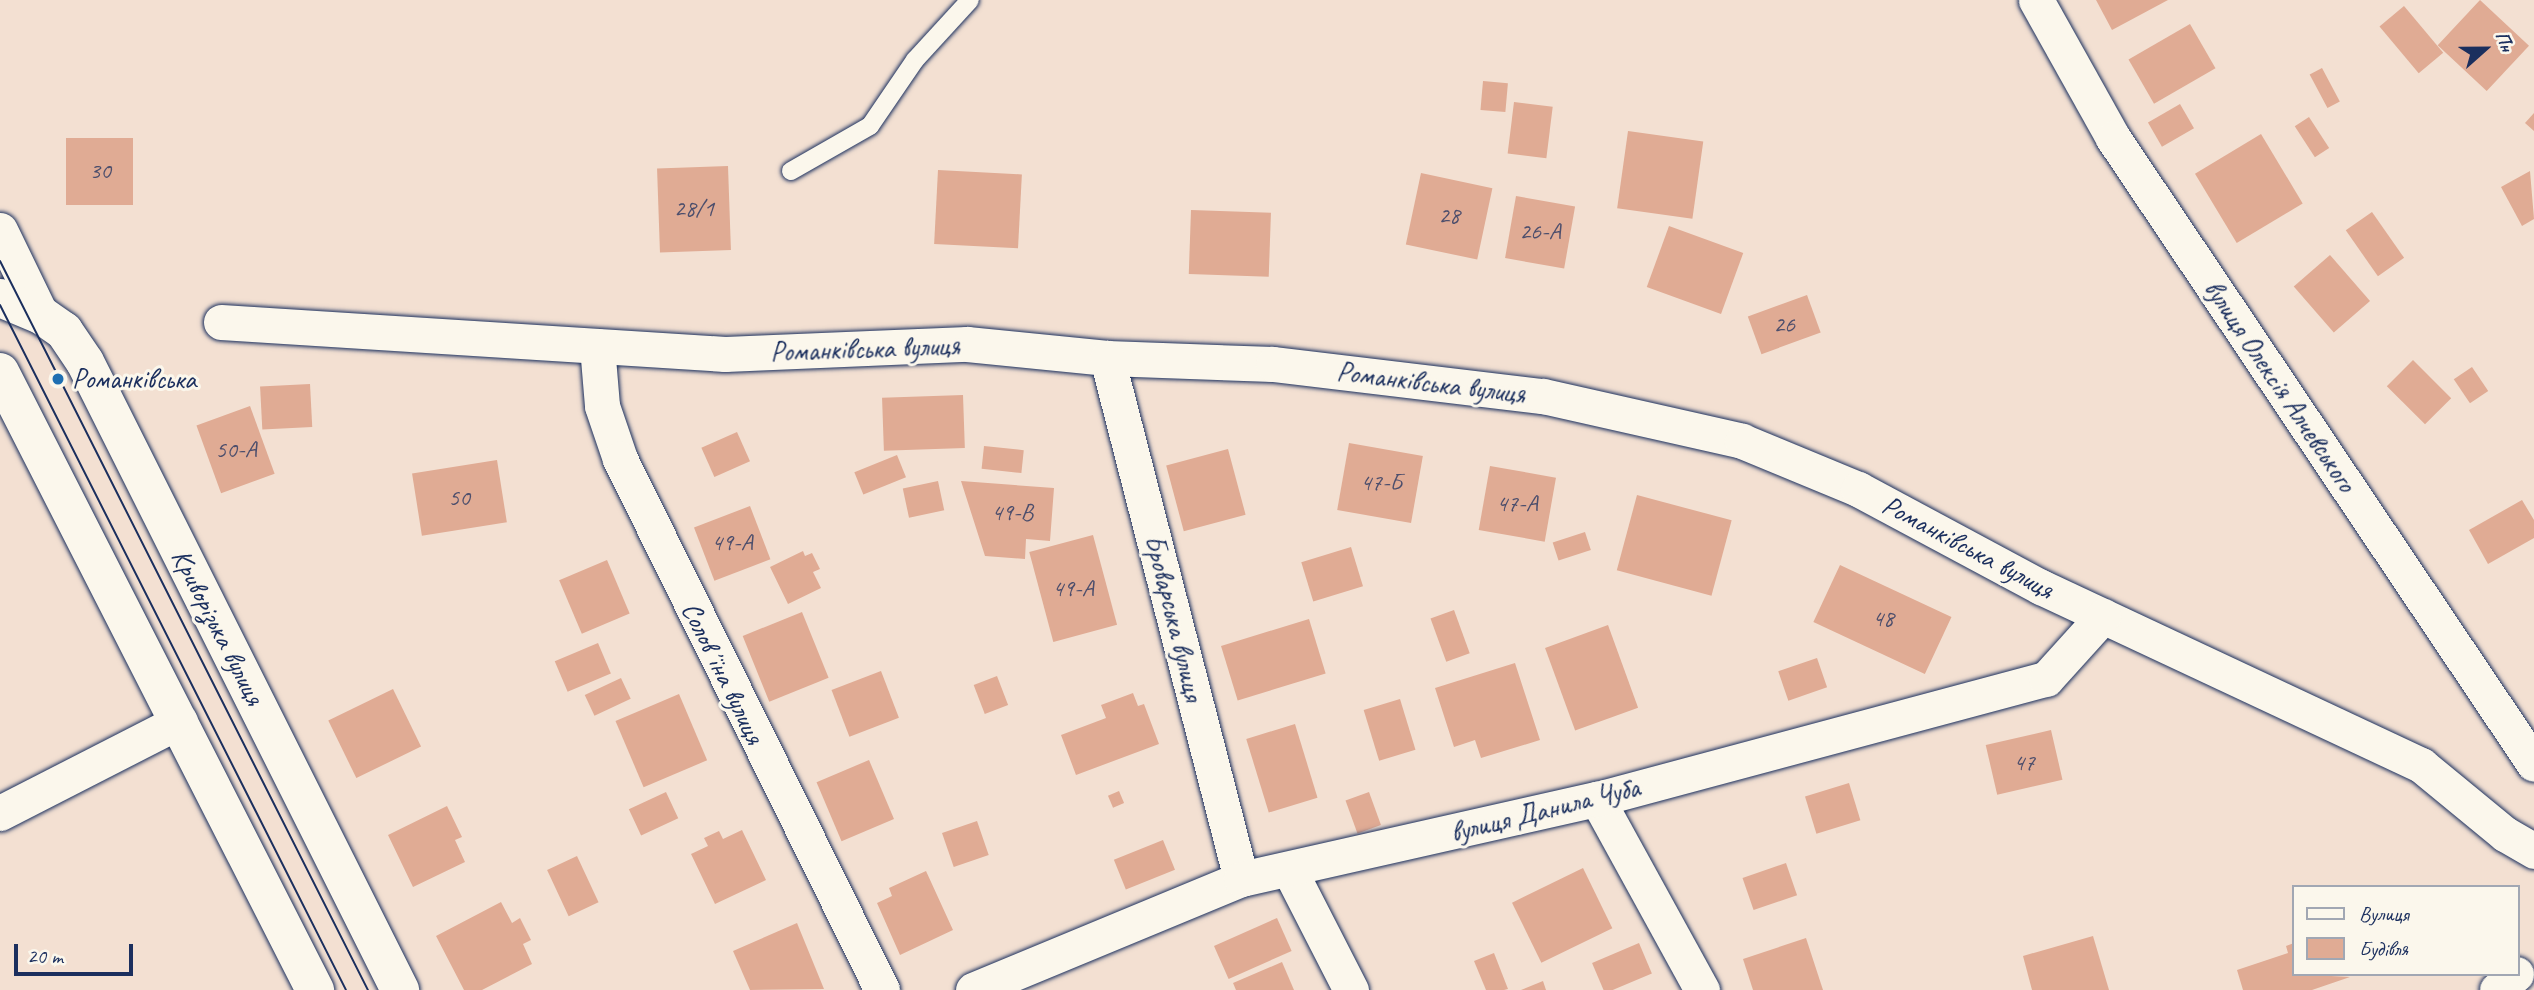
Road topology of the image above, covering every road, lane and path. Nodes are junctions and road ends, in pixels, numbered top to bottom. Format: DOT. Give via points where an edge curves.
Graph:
graph roads {
  1 [pos="970,0"];
  2 [pos="2036,0"];
  3 [pos="791,170"];
  4 [pos="0,230"];
  5 [pos="0,298"];
  6 [pos="41,315"];
  7 [pos="221,322"];
  8 [pos="597,346"];
  9 [pos="1107,358"];
  10 [pos="0,372"];
  11 [pos="2103,616"];
  12 [pos="180,721"];
  13 [pos="2534,764"];
  14 [pos="1597,799"];
  15 [pos="0,813"];
  16 [pos="2534,851"];
  17 [pos="1290,871"];
  18 [pos="1241,879"];
  19 [pos="2534,960"];
  20 [pos="2520,971"];
  21 [pos="2513,976"];
  22 [pos="315,990"];
  23 [pos="400,990"];
  24 [pos="882,990"];
  25 [pos="973,990"];
  26 [pos="1350,990"];
  27 [pos="1702,990"];
  28 [pos="2497,990"];
  1 -- 3 [label="lane" via="915,60 870,126"];
  2 -- 13 [label="street, вулиця Олексія Алчевського" via="2113,138"];
  4 -- 6 [label="street"];
  5 -- 6 [label="main road, Криворізька вулиця"];
  6 -- 23 [label="main road, Криворізька вулиця" via="64,331 85,362"];
  7 -- 8 [label="street, Романківська вулиця"];
  8 -- 9 [label="street, Романківська вулиця" via="725,354 967,344"];
  8 -- 24 [label="street, Соловʼїна вулиця" via="602,406 620,459"];
  9 -- 11 [label="street, Романківська вулиця" via="1273,364 1543,396 1742,441 1858,489"];
  9 -- 18 [label="street, Броварська вулиця"];
  10 -- 12 [label="main road"];
  11 -- 14 [label="street, вулиця Данила Чуба" via="2046,679"];
  11 -- 16 [label="street, Романківська вулиця" via="2421,765 2505,834"];
  12 -- 15 [label="street"];
  12 -- 22 [label="main road"];
  14 -- 17 [label="street, вулиця Данила Чуба"];
  14 -- 27 [label="street"];
  17 -- 18 [label="street, вулиця Данила Чуба"];
  17 -- 26 [label="street"];
  18 -- 25 [label="street, вулиця Данила Чуба"];
  19 -- 20 [label="street"];
  21 -- 28 [label="street"];
}
